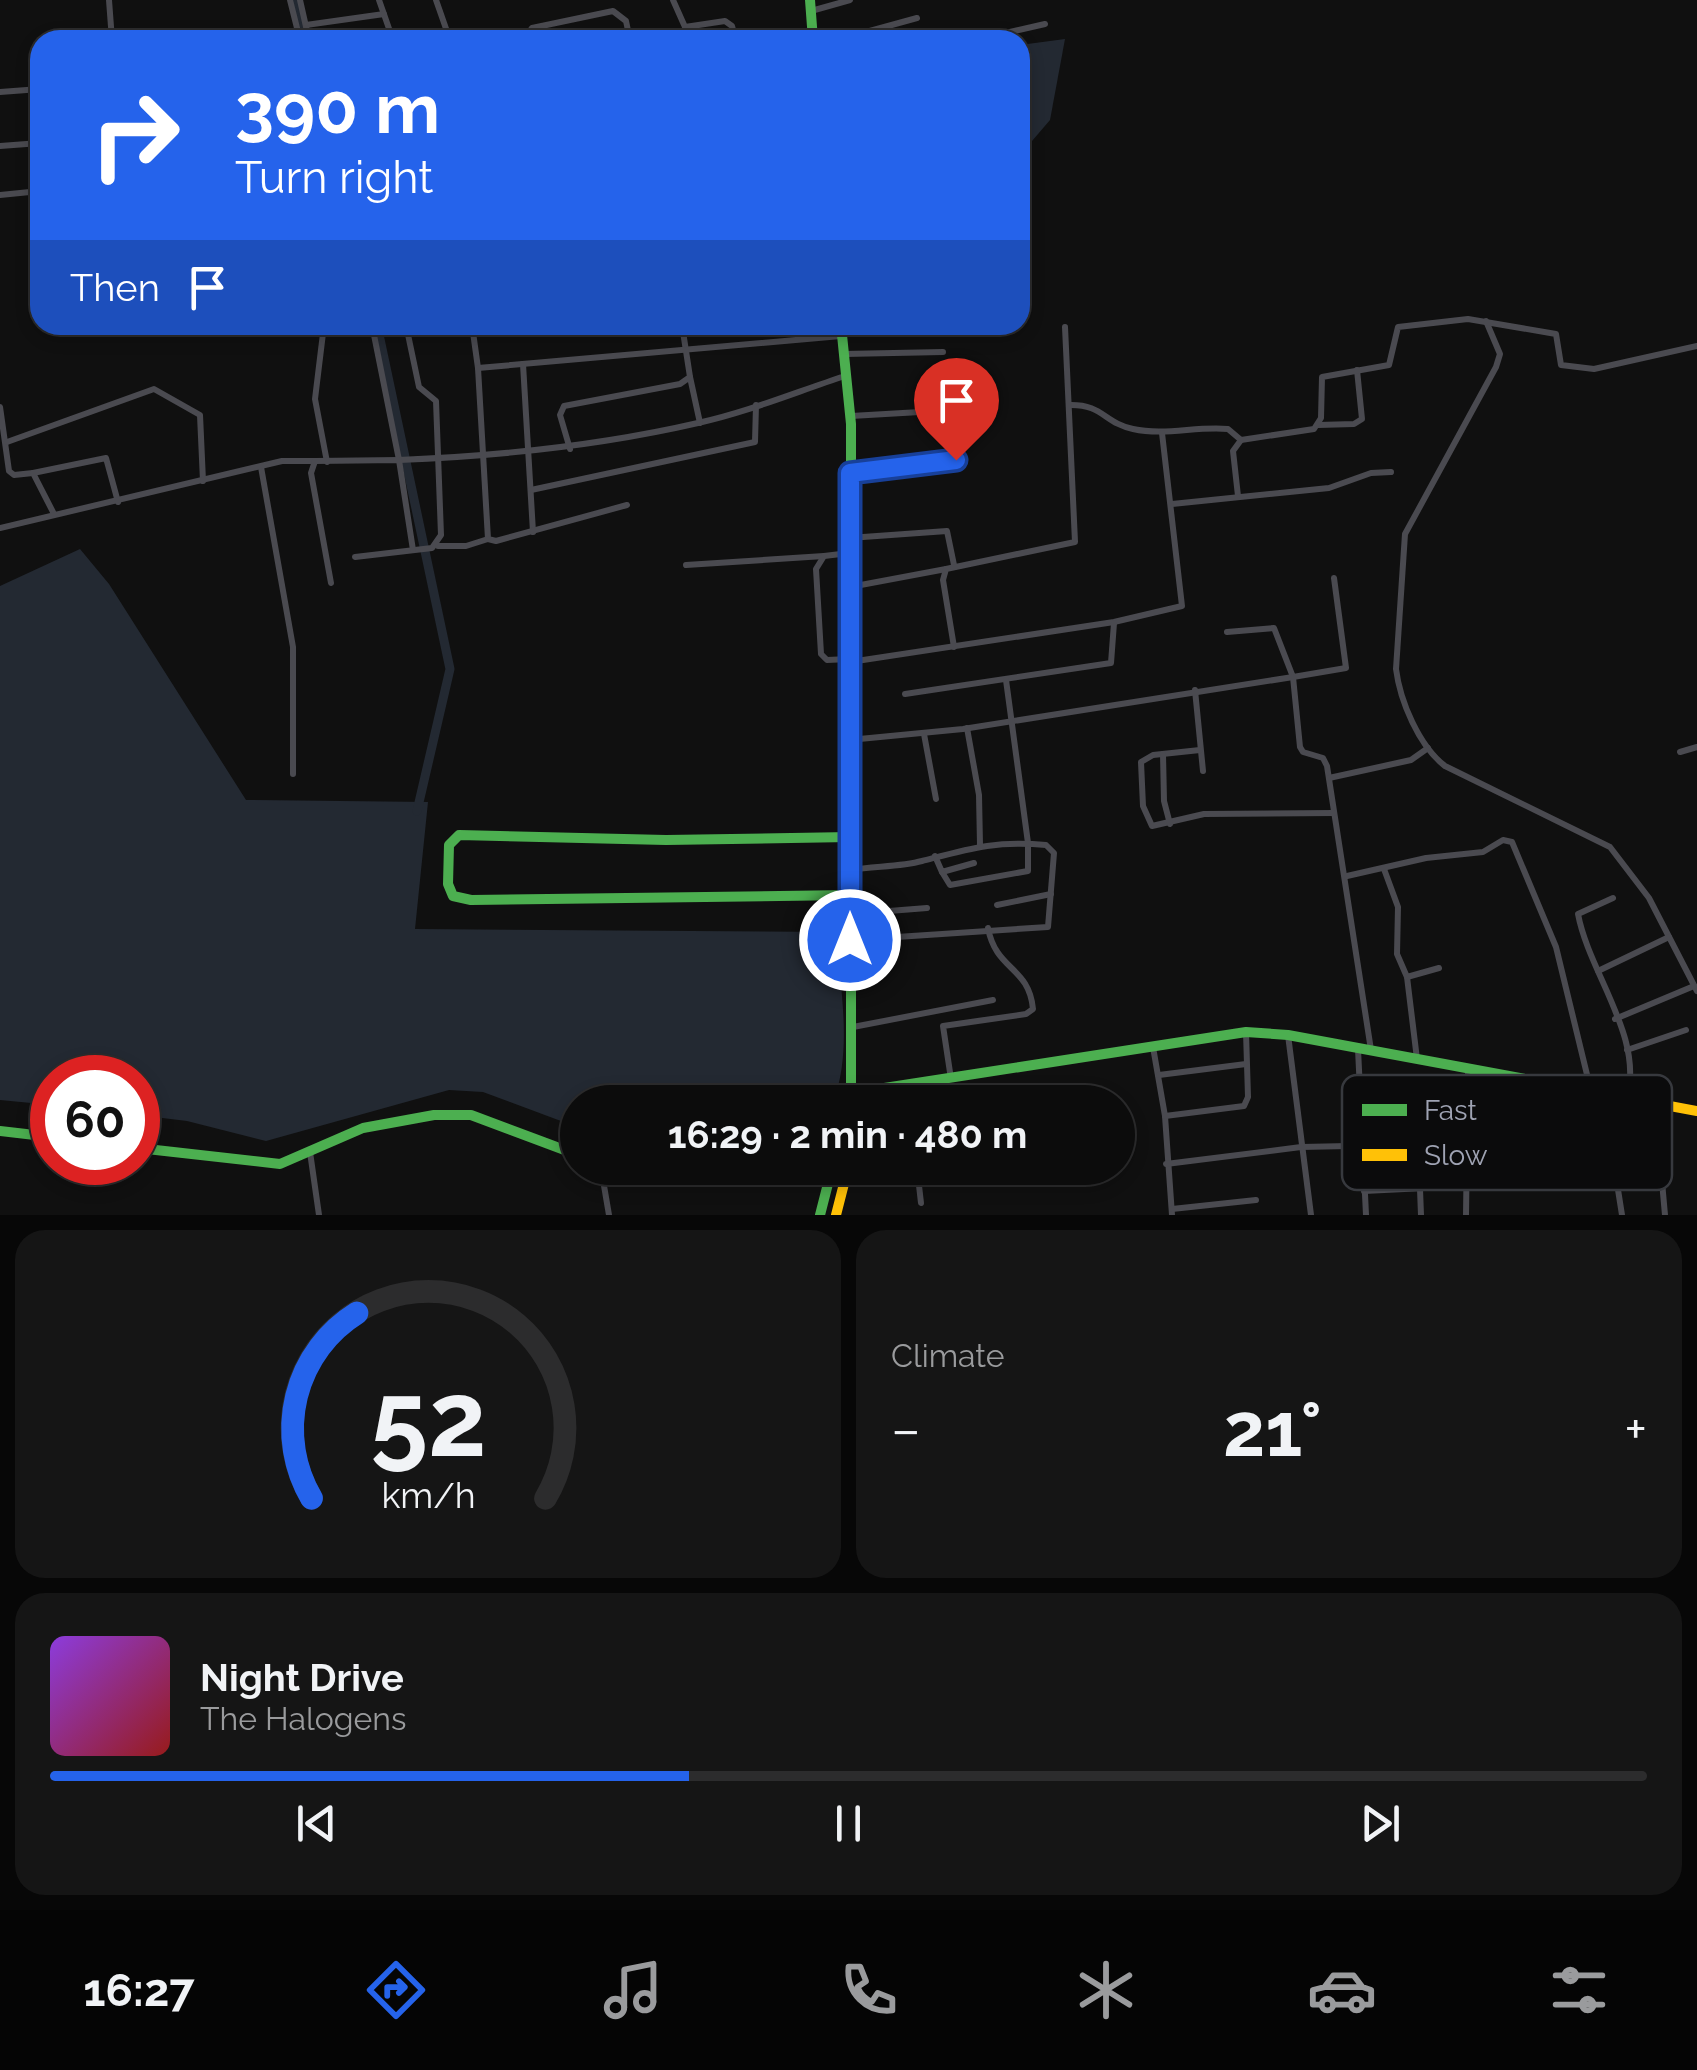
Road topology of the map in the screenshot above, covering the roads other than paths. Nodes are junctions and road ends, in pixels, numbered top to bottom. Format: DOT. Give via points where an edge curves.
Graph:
graph roads {
  1 [pos="109,0"];
  2 [pos="290,0"];
  3 [pos="300,0"];
  4 [pos="378,0"];
  5 [pos="436,0"];
  6 [pos="673,0"];
  7 [pos="850,0"];
  8 [pos="810,6"];
  9 [pos="384,14"];
  10 [pos="918,18"];
  11 [pos="1044,24"];
  12 [pos="306,25"];
  13 [pos="111,30"];
  14 [pos="297,30"];
  15 [pos="307,30"];
  16 [pos="390,30"];
  17 [pos="446,30"];
  18 [pos="531,30"];
  19 [pos="628,30"];
  20 [pos="733,30"];
  21 [pos="874,30"];
  22 [pos="1018,30"];
  23 [pos="30,90"];
  24 [pos="0,92"];
  25 [pos="30,143"];
  26 [pos="0,146"];
  27 [pos="30,192"];
  28 [pos="0,196"];
  29 [pos="1490,321"];
  30 [pos="1065,327"];
  31 [pos="323,335"];
  32 [pos="374,335"];
  33 [pos="408,335"];
  34 [pos="473,335"];
  35 [pos="685,335"];
  36 [pos="797,335"];
  37 [pos="842,335"];
  38 [pos="1697,346"];
  39 [pos="688,347"];
  40 [pos="943,352"];
  41 [pos="844,354"];
  42 [pos="523,364"];
  43 [pos="478,368"];
  44 [pos="1357,370"];
  45 [pos="846,375"];
  46 [pos="690,377"];
  47 [pos="756,405"];
  48 [pos="1069,405"];
  49 [pos="0,407"];
  50 [pos="989,408"];
  51 [pos="850,416"];
  52 [pos="700,423"];
  53 [pos="1318,425"];
  54 [pos="1162,433"];
  55 [pos="1241,440"];
  56 [pos="7,442"];
  57 [pos="570,449"];
  58 [pos="528,454"];
  59 [pos="482,457"];
  60 [pos="438,458"];
  61 [pos="404,459"];
  62 [pos="956,460"];
  63 [pos="314,461"];
  64 [pos="327,462"];
  65 [pos="261,467"];
  66 [pos="1391,472"];
  67 [pos="33,473"];
  68 [pos="850,473"];
  69 [pos="203,481"];
  70 [pos="531,490"];
  71 [pos="1238,496"];
  72 [pos="118,502"];
  73 [pos="1172,504"];
  74 [pos="627,506"];
  75 [pos="54,514"];
  76 [pos="0,528"];
  77 [pos="532,532"];
  78 [pos="850,538"];
  79 [pos="488,539"];
  80 [pos="434,547"];
  81 [pos="417,550"];
  82 [pos="849,552"];
  83 [pos="824,556"];
  84 [pos="355,557"];
  85 [pos="686,565"];
  86 [pos="950,567"];
  87 [pos="1334,578"];
  88 [pos="331,583"];
  89 [pos="849,587"];
  90 [pos="1114,622"];
  91 [pos="1227,632"];
  92 [pos="954,646"];
  93 [pos="849,661"];
  94 [pos="1293,677"];
  95 [pos="1006,680"];
  96 [pos="1195,690"];
  97 [pos="905,694"];
  98 [pos="1012,720"];
  99 [pos="967,728"];
  100 [pos="924,734"];
  101 [pos="849,740"];
  102 [pos="1697,747"];
  103 [pos="1428,748"];
  104 [pos="1200,750"];
  105 [pos="1680,752"];
  106 [pos="1163,754"];
  107 [pos="1203,771"];
  108 [pos="293,774"];
  109 [pos="1329,778"];
  110 [pos="936,800"];
  111 [pos="1334,813"];
  112 [pos="1170,824"];
  113 [pos="850,836"];
  114 [pos="1028,843"];
  115 [pos="980,844"];
  116 [pos="935,856"];
  117 [pos="974,863"];
  118 [pos="1384,869"];
  119 [pos="850,870"];
  120 [pos="942,872"];
  121 [pos="1347,876"];
  122 [pos="1051,894"];
  123 [pos="850,895"];
  124 [pos="1613,898"];
  125 [pos="998,905"];
  126 [pos="927,908"];
  127 [pos="850,914"];
  128 [pos="988,928"];
  129 [pos="1669,937"];
  130 [pos="850,940"];
  131 [pos="1439,968"];
  132 [pos="1597,971"];
  133 [pos="1407,978"];
  134 [pos="1696,989"];
  135 [pos="993,1000"];
  136 [pos="1616,1019"];
  137 [pos="852,1027"];
  138 [pos="1686,1030"];
  139 [pos="1246,1032"];
  140 [pos="1288,1035"];
  141 [pos="1153,1046"];
  142 [pos="1358,1049"];
  143 [pos="1627,1050"];
  144 [pos="1371,1051"];
  145 [pos="1418,1060"];
  146 [pos="1246,1064"];
  147 [pos="1468,1070"];
  148 [pos="1159,1075"];
  149 [pos="1359,1075"];
  150 [pos="1468,1075"];
  151 [pos="1495,1075"];
  152 [pos="1588,1075"];
  153 [pos="1631,1075"];
  154 [pos="951,1080"];
  155 [pos="851,1085"];
  156 [pos="920,1085"];
  157 [pos="1672,1107"];
  158 [pos="1697,1112"];
  159 [pos="1165,1116"];
  160 [pos="0,1131"];
  161 [pos="30,1135"];
  162 [pos="1342,1145"];
  163 [pos="1301,1147"];
  164 [pos="560,1148"];
  165 [pos="160,1151"];
  166 [pos="310,1152"];
  167 [pos="1166,1164"];
  168 [pos="606,1185"];
  169 [pos="828,1185"];
  170 [pos="844,1185"];
  171 [pos="919,1185"];
  172 [pos="1392,1190"];
  173 [pos="1420,1190"];
  174 [pos="1463,1190"];
  175 [pos="1618,1190"];
  176 [pos="1663,1190"];
  177 [pos="1364,1191"];
  178 [pos="1256,1200"];
  179 [pos="921,1203"];
  180 [pos="1172,1212"];
  181 [pos="320,1215"];
  182 [pos="609,1215"];
  183 [pos="820,1215"];
  184 [pos="836,1215"];
  185 [pos="1311,1215"];
  186 [pos="1366,1215"];
  187 [pos="1421,1215"];
  188 [pos="1466,1215"];
  189 [pos="1622,1215"];
  190 [pos="1666,1215"];
  1 -- 13 [label="street"];
  2 -- 14 [label="street"];
  3 -- 12 [label="street"];
  4 -- 9 [label="street"];
  5 -- 17 [label="street"];
  6 -- 20 [label="street" via="685,27 724,20"];
  7 -- 8 [label="street"];
  9 -- 12 [label="street"];
  9 -- 16 [label="street"];
  10 -- 21 [label="street"];
  11 -- 22 [label="street"];
  12 -- 15 [label="street"];
  18 -- 19 [label="street" via="613,11"];
  23 -- 24 [label="street"];
  25 -- 26 [label="street"];
  27 -- 28 [label="street"];
  29 -- 38 [label="street" via="1556,334 1561,364 1594,369"];
  29 -- 44 [label="street" via="1398,327 1392,362"];
  29 -- 103 [label="street" via="1500,354 1496,367 1405,534 1396,669 1399,690"];
  30 -- 48 [label="street"];
  31 -- 64 [label="street" via="315,398"];
  32 -- 61 [label="street"];
  33 -- 60 [label="street" via="420,386 436,401"];
  34 -- 43 [label="street"];
  35 -- 39 [label="street"];
  36 -- 39 [label="street"];
  37 -- 41 [label="main road"];
  39 -- 42 [label="street"];
  39 -- 46 [label="street"];
  40 -- 41 [label="street"];
  41 -- 45 [label="main road"];
  42 -- 43 [label="street"];
  42 -- 58 [label="street"];
  43 -- 59 [label="street"];
  44 -- 53 [label="street" via="1322,378"];
  44 -- 53 [label="street" via="1362,419"];
  45 -- 47 [label="street"];
  45 -- 51 [label="main road"];
  46 -- 52 [label="street"];
  46 -- 57 [label="street" via="564,406 560,415"];
  47 -- 52 [label="street"];
  47 -- 70 [label="street" via="755,442"];
  48 -- 54 [label="street" via="1089,404 1128,428"];
  48 -- 86 [label="street" via="1075,542"];
  49 -- 56 [label="street"];
  50 -- 51 [label="street"];
  51 -- 68 [label="main road"];
  52 -- 57 [label="street"];
  53 -- 55 [label="street"];
  54 -- 55 [label="street" via="1228,428"];
  54 -- 73 [label="street"];
  55 -- 71 [label="street" via="1234,452"];
  56 -- 67 [label="street" via="12,474"];
  56 -- 69 [label="street" via="154,389 200,415"];
  57 -- 58 [label="street"];
  58 -- 59 [label="street"];
  58 -- 70 [label="street"];
  59 -- 60 [label="street"];
  59 -- 79 [label="street"];
  60 -- 61 [label="street"];
  60 -- 80 [label="street" via="441,534"];
  61 -- 64 [label="street"];
  61 -- 81 [label="street"];
  62 -- 68 [label="street"];
  63 -- 64 [label="street"];
  63 -- 65 [label="street"];
  63 -- 88 [label="street"];
  65 -- 69 [label="street"];
  65 -- 108 [label="street" via="294,647"];
  66 -- 71 [label="street" via="1328,488"];
  67 -- 72 [label="street" via="106,458"];
  67 -- 75 [label="street"];
  68 -- 78 [label="main road"];
  69 -- 72 [label="street"];
  70 -- 77 [label="street"];
  71 -- 73 [label="street"];
  72 -- 75 [label="street"];
  73 -- 90 [label="street" via="1182,606"];
  74 -- 77 [label="street"];
  75 -- 76 [label="street"];
  77 -- 79 [label="street"];
  78 -- 82 [label="main road"];
  78 -- 86 [label="street" via="947,531"];
  79 -- 80 [label="street"];
  80 -- 81 [label="street"];
  81 -- 84 [label="street"];
  82 -- 83 [label="street"];
  82 -- 89 [label="main road"];
  83 -- 85 [label="street"];
  83 -- 93 [label="street" via="816,569 821,654"];
  86 -- 89 [label="street"];
  86 -- 92 [label="street" via="943,580"];
  87 -- 94 [label="street" via="1346,668"];
  89 -- 93 [label="main road"];
  90 -- 92 [label="street"];
  90 -- 95 [label="street" via="1110,663"];
  91 -- 94 [label="street" via="1274,628"];
  92 -- 93 [label="street"];
  93 -- 101 [label="main road"];
  94 -- 96 [label="street"];
  94 -- 109 [label="street" via="1300,746 1323,758"];
  95 -- 97 [label="street"];
  95 -- 98 [label="street"];
  96 -- 98 [label="street"];
  96 -- 104 [label="street"];
  98 -- 99 [label="street"];
  98 -- 114 [label="street"];
  99 -- 100 [label="street"];
  99 -- 115 [label="street" via="980,795"];
  100 -- 101 [label="street"];
  100 -- 110 [label="street"];
  101 -- 113 [label="main road"];
  102 -- 105 [label="street"];
  103 -- 109 [label="street" via="1404,762"];
  103 -- 129 [label="street" via="1446,766 1610,847 1650,898"];
  104 -- 106 [label="street"];
  104 -- 107 [label="street"];
  106 -- 112 [label="street"];
  106 -- 112 [label="street" via="1141,762 1143,806 1152,826"];
  109 -- 111 [label="street"];
  111 -- 112 [label="street" via="1204,814"];
  111 -- 121 [label="street"];
  113 -- 119 [label="main road"];
  113 -- 123 [label="main road" via="460,835 449,845 448,884 453,896 472,900"];
  114 -- 115 [label="street"];
  114 -- 120 [label="street" via="1026,873 950,885"];
  114 -- 122 [label="street" via="1052,850"];
  115 -- 116 [label="street"];
  116 -- 119 [label="street"];
  116 -- 120 [label="street"];
  117 -- 120 [label="street"];
  118 -- 121 [label="street"];
  118 -- 133 [label="street" via="1398,907 1397,954"];
  118 -- 152 [label="street" via="1483,852 1503,840 1516,846 1556,947"];
  119 -- 123 [label="main road"];
  121 -- 144 [label="street"];
  122 -- 125 [label="street"];
  122 -- 128 [label="street" via="1048,927"];
  123 -- 127 [label="main road"];
  124 -- 132 [label="street" via="1578,914"];
  126 -- 127 [label="street"];
  127 -- 130 [label="main road"];
  128 -- 130 [label="street"];
  128 -- 154 [label="street" via="998,959 1025,980 1033,1009 943,1026"];
  129 -- 132 [label="street"];
  129 -- 134 [label="street"];
  130 -- 137 [label="main road"];
  131 -- 133 [label="street"];
  132 -- 136 [label="street"];
  133 -- 145 [label="street"];
  134 -- 136 [label="street"];
  135 -- 137 [label="street"];
  136 -- 143 [label="street"];
  137 -- 155 [label="main road"];
  138 -- 143 [label="street"];
  139 -- 140 [label="main road"];
  139 -- 141 [label="main road"];
  139 -- 146 [label="street"];
  140 -- 142 [label="main road"];
  140 -- 163 [label="street"];
  141 -- 148 [label="street"];
  141 -- 154 [label="main road"];
  142 -- 144 [label="main road"];
  142 -- 149 [label="street"];
  143 -- 153 [label="street"];
  144 -- 145 [label="main road"];
  145 -- 147 [label="main road"];
  146 -- 148 [label="street"];
  146 -- 159 [label="street" via="1244,1106"];
  147 -- 150 [label="street"];
  147 -- 151 [label="main road"];
  148 -- 159 [label="street"];
  154 -- 156 [label="main road"];
  157 -- 158 [label="main road"];
  159 -- 167 [label="street"];
  160 -- 161 [label="main road"];
  162 -- 163 [label="street"];
  163 -- 167 [label="street"];
  163 -- 185 [label="street"];
  164 -- 166 [label="main road" via="471,1114 389,1122"];
  165 -- 166 [label="main road" via="267,1164"];
  166 -- 181 [label="street"];
  167 -- 180 [label="street"];
  168 -- 182 [label="street"];
  169 -- 183 [label="main road"];
  170 -- 184 [label="main road"];
  171 -- 179 [label="street"];
  172 -- 177 [label="street"];
  173 -- 187 [label="street"];
  174 -- 188 [label="street"];
  175 -- 189 [label="street"];
  176 -- 190 [label="street"];
  177 -- 186 [label="street"];
  178 -- 180 [label="street"];
}
